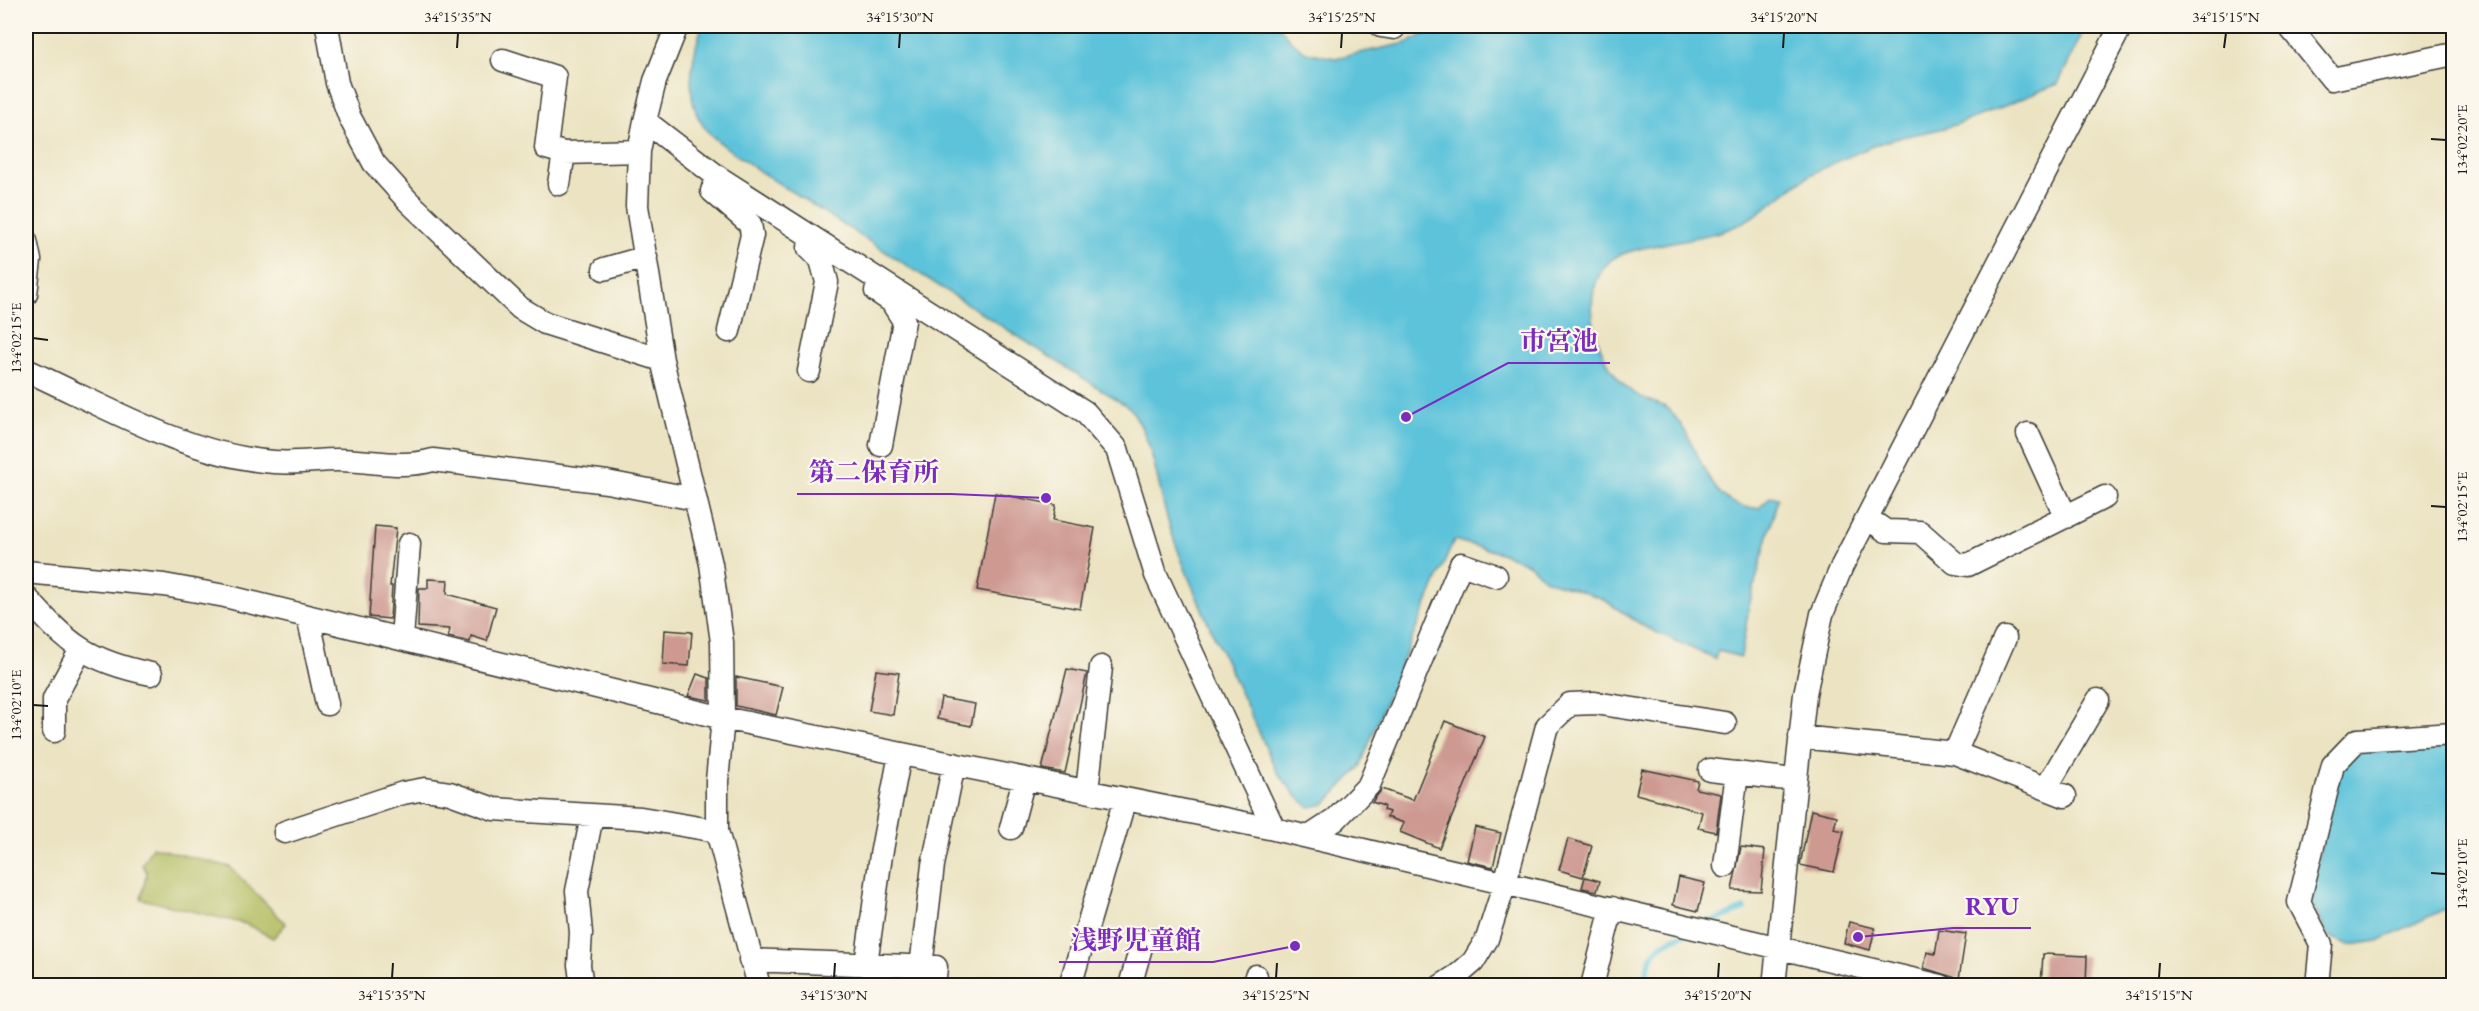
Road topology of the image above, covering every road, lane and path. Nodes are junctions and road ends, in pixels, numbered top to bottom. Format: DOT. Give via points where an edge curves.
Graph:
graph roads {
  1 [pos="327,26"];
  2 [pos="677,26"];
  3 [pos="1381,26"];
  4 [pos="1395,26"];
  5 [pos="2121,26"];
  6 [pos="2289,26"];
  7 [pos="2454,54"];
  8 [pos="504,60"];
  9 [pos="645,121"];
  10 [pos="639,151"];
  11 [pos="564,153"];
  12 [pos="718,177"];
  13 [pos="559,184"];
  14 [pos="810,236"];
  15 [pos="26,241"];
  16 [pos="646,257"];
  17 [pos="604,269"];
  18 [pos="876,279"];
  19 [pos="26,294"];
  20 [pos="729,331"];
  21 [pos="662,360"];
  22 [pos="26,370"];
  23 [pos="809,371"];
  24 [pos="2028,434"];
  25 [pos="881,445"];
  26 [pos="2105,497"];
  27 [pos="695,499"];
  28 [pos="2066,517"];
  29 [pos="1867,518"];
  30 [pos="409,544"];
  31 [pos="26,572"];
  32 [pos="1496,576"];
  33 [pos="26,597"];
  34 [pos="308,616"];
  35 [pos="2005,638"];
  36 [pos="402,639"];
  37 [pos="80,651"];
  38 [pos="1101,667"];
  39 [pos="151,674"];
  40 [pos="2098,700"];
  41 [pos="327,705"];
  42 [pos="723,718"];
  43 [pos="1725,723"];
  44 [pos="54,731"];
  45 [pos="2454,734"];
  46 [pos="1800,738"];
  47 [pos="1955,753"];
  48 [pos="900,754"];
  49 [pos="954,764"];
  50 [pos="1710,770"];
  51 [pos="1737,773"];
  52 [pos="1024,779"];
  53 [pos="1794,780"];
  54 [pos="1087,791"];
  55 [pos="1125,799"];
  56 [pos="592,816"];
  57 [pos="1011,828"];
  58 [pos="1274,829"];
  59 [pos="717,831"];
  60 [pos="285,832"];
  61 [pos="1309,837"];
  62 [pos="1725,866"];
  63 [pos="1505,883"];
  64 [pos="1612,908"];
  65 [pos="1143,940"];
  66 [pos="1778,948"];
  67 [pos="750,960"];
  68 [pos="921,967"];
  69 [pos="871,971"];
  70 [pos="582,986"];
  71 [pos="759,986"];
  72 [pos="934,986"];
  73 [pos="1070,986"];
  74 [pos="1130,986"];
  75 [pos="1441,986"];
  76 [pos="1592,986"];
  77 [pos="1774,986"];
  78 [pos="1941,986"];
  79 [pos="2317,986"];
  1 -- 21 [label="street" via="337,83 350,118 374,163 408,201 529,313 545,323"];
  2 -- 9 [label="street" via="655,81"];
  3 -- 4 [label="street"];
  5 -- 29 [label="street"];
  6 -- 7 [label="street" via="2332,79"];
  8 -- 11 [label="street" via="555,77 546,148"];
  9 -- 10 [label="street"];
  9 -- 12 [label="street"];
  10 -- 11 [label="street"];
  10 -- 16 [label="street" via="637,206"];
  11 -- 13 [label="street"];
  12 -- 14 [label="street"];
  12 -- 20 [label="street" via="712,191 750,224 752,235"];
  14 -- 18 [label="street"];
  14 -- 23 [label="street" via="809,248 821,260 827,282"];
  15 -- 19 [label="street" via="30,260"];
  16 -- 17 [label="street"];
  16 -- 21 [label="street"];
  18 -- 25 [label="street" via="874,290 891,301 904,321"];
  18 -- 58 [label="street" via="1085,412 1117,449 1156,575"];
  21 -- 27 [label="street"];
  22 -- 27 [label="street" via="191,444 229,456 304,464 336,460 419,464 433,460 607,482"];
  24 -- 28 [label="street"];
  26 -- 28 [label="street"];
  27 -- 42 [label="street" via="711,564 722,642"];
  28 -- 29 [label="street" via="1968,565 1955,563 1920,532 1886,531"];
  29 -- 46 [label="street" via="1822,614 1811,656"];
  30 -- 36 [label="street"];
  31 -- 34 [label="street" via="164,585"];
  32 -- 61 [label="street" via="1461,564 1369,785 1335,820"];
  33 -- 37 [label="street"];
  34 -- 36 [label="street"];
  34 -- 41 [label="street"];
  35 -- 47 [label="street"];
  36 -- 42 [label="street"];
  37 -- 39 [label="street" via="114,666"];
  37 -- 44 [label="street" via="54,699"];
  38 -- 54 [label="street"];
  40 -- 47 [label="street" via="2056,792"];
  42 -- 48 [label="street"];
  42 -- 59 [label="street"];
  43 -- 63 [label="street" via="1595,703 1570,704 1547,726"];
  45 -- 79 [label="street" via="2357,740 2333,765 2299,902 2321,944"];
  46 -- 47 [label="street"];
  46 -- 53 [label="street"];
  48 -- 49 [label="street"];
  48 -- 69 [label="street" via="881,855"];
  49 -- 52 [label="street"];
  49 -- 68 [label="street" via="933,865"];
  50 -- 51 [label="street"];
  51 -- 53 [label="street"];
  51 -- 62 [label="street"];
  52 -- 54 [label="street"];
  52 -- 57 [label="street"];
  53 -- 66 [label="street"];
  54 -- 55 [label="street"];
  55 -- 58 [label="street"];
  55 -- 73 [label="street"];
  56 -- 59 [label="street" via="641,818"];
  56 -- 60 [label="street" via="494,809 450,793 425,789"];
  56 -- 70 [label="street" via="577,891"];
  58 -- 61 [label="street"];
  59 -- 67 [label="street"];
  61 -- 63 [label="street"];
  63 -- 64 [label="street"];
  63 -- 75 [label="street" via="1487,939 1473,962"];
  64 -- 66 [label="street"];
  64 -- 76 [label="street"];
  65 -- 74 [label="street"];
  66 -- 77 [label="street"];
  66 -- 78 [label="street"];
  67 -- 69 [label="street"];
  67 -- 71 [label="street"];
  68 -- 69 [label="street"];
  68 -- 72 [label="street" via="936,967"];
}
